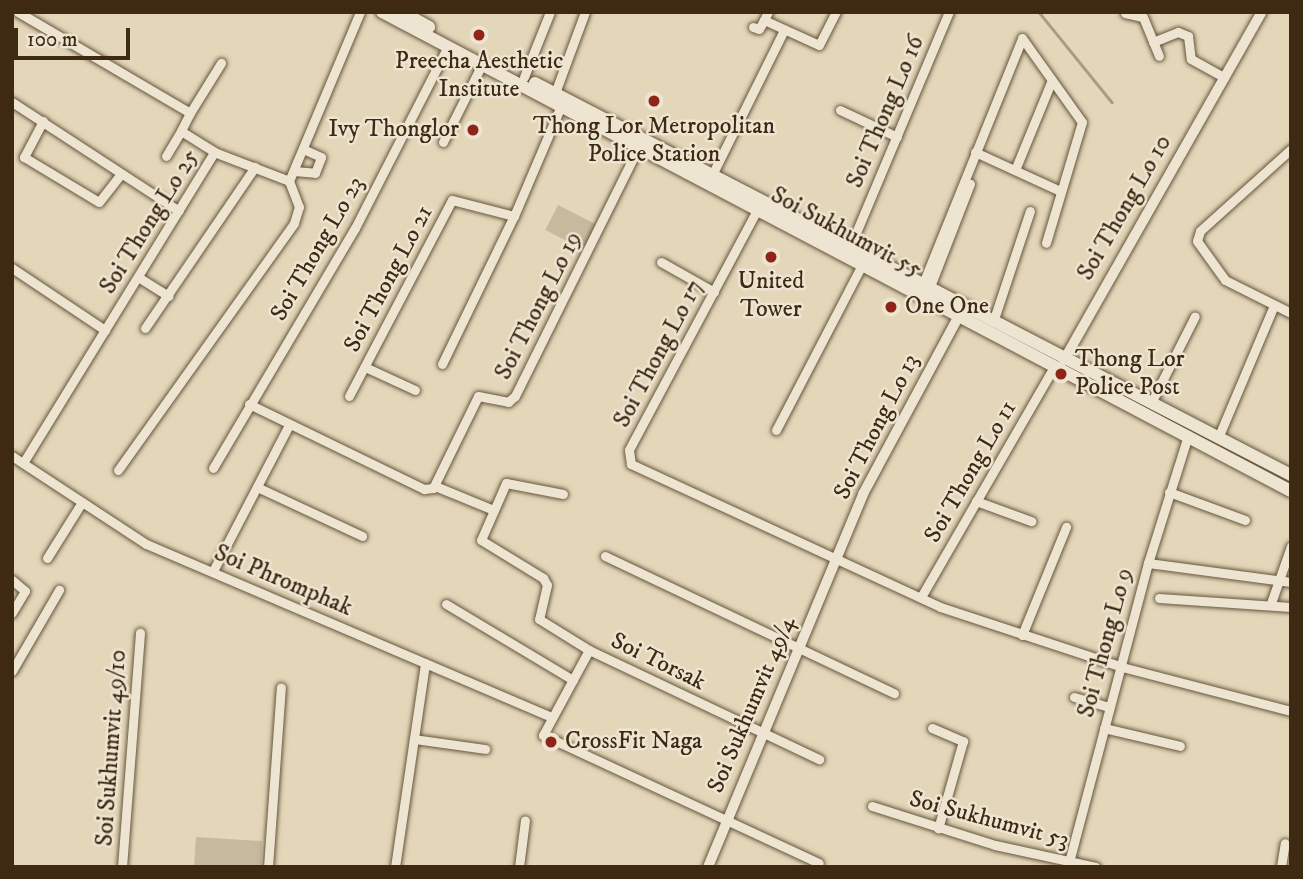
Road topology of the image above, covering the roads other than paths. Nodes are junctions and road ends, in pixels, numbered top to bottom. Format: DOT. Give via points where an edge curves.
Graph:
graph roads {
  1 [pos="18,12"];
  2 [pos="360,12"];
  3 [pos="382,12"];
  4 [pos="402,12"];
  5 [pos="550,12"];
  6 [pos="585,12"];
  7 [pos="836,12"];
  8 [pos="949,12"];
  9 [pos="1262,12"];
  10 [pos="1125,13"];
  11 [pos="766,16"];
  12 [pos="753,27"];
  13 [pos="784,30"];
  14 [pos="450,43"];
  15 [pos="1153,43"];
  16 [pos="1159,56"];
  17 [pos="221,63"];
  18 [pos="482,64"];
  19 [pos="1224,77"];
  20 [pos="522,80"];
  21 [pos="1052,80"];
  22 [pos="560,99"];
  23 [pos="12,102"];
  24 [pos="840,110"];
  25 [pos="190,113"];
  26 [pos="43,121"];
  27 [pos="181,131"];
  28 [pos="897,137"];
  29 [pos="443,142"];
  30 [pos="640,143"];
  31 [pos="303,149"];
  32 [pos="1291,149"];
  33 [pos="214,152"];
  34 [pos="975,152"];
  35 [pos="166,156"];
  36 [pos="256,167"];
  37 [pos="1015,170"];
  38 [pos="294,171"];
  39 [pos="121,174"];
  40 [pos="710,179"];
  41 [pos="289,181"];
  42 [pos="970,184"];
  43 [pos="1060,191"];
  44 [pos="759,205"];
  45 [pos="179,211"];
  46 [pos="1030,211"];
  47 [pos="514,216"];
  48 [pos="1046,243"];
  49 [pos="848,252"];
  50 [pos="865,261"];
  51 [pos="661,262"];
  52 [pos="12,268"];
  53 [pos="138,277"];
  54 [pos="925,287"];
  55 [pos="714,292"];
  56 [pos="169,296"];
  57 [pos="1273,308"];
  58 [pos="961,311"];
  59 [pos="1291,313"];
  60 [pos="1195,316"];
  61 [pos="993,322"];
  62 [pos="145,328"];
  63 [pos="105,330"];
  64 [pos="1059,363"];
  65 [pos="442,364"];
  66 [pos="365,367"];
  67 [pos="415,390"];
  68 [pos="349,396"];
  69 [pos="1151,403"];
  70 [pos="249,404"];
  71 [pos="289,425"];
  72 [pos="776,430"];
  73 [pos="1191,430"];
  74 [pos="1215,443"];
  75 [pos="12,456"];
  76 [pos="23,463"];
  77 [pos="213,468"];
  78 [pos="118,470"];
  79 [pos="1291,475"];
  80 [pos="257,486"];
  81 [pos="435,486"];
  82 [pos="1291,491"];
  83 [pos="1169,492"];
  84 [pos="563,494"];
  85 [pos="976,501"];
  86 [pos="82,502"];
  87 [pos="491,509"];
  88 [pos="1245,520"];
  89 [pos="1031,521"];
  90 [pos="1066,527"];
  91 [pos="362,536"];
  92 [pos="1291,546"];
  93 [pos="605,556"];
  94 [pos="47,558"];
  95 [pos="836,559"];
  96 [pos="1148,563"];
  97 [pos="213,571"];
  98 [pos="1279,577"];
  99 [pos="12,580"];
  100 [pos="1291,582"];
  101 [pos="59,590"];
  102 [pos="922,597"];
  103 [pos="1159,598"];
  104 [pos="1271,603"];
  105 [pos="446,604"];
  106 [pos="1291,607"];
  107 [pos="12,613"];
  108 [pos="140,633"];
  109 [pos="1022,635"];
  110 [pos="799,647"];
  111 [pos="589,650"];
  112 [pos="425,663"];
  113 [pos="13,667"];
  114 [pos="1122,667"];
  115 [pos="573,680"];
  116 [pos="281,687"];
  117 [pos="894,693"];
  118 [pos="1074,697"];
  119 [pos="1110,707"];
  120 [pos="1291,711"];
  121 [pos="552,717"];
  122 [pos="932,728"];
  123 [pos="1104,728"];
  124 [pos="763,733"];
  125 [pos="414,738"];
  126 [pos="1180,746"];
  127 [pos="485,750"];
  128 [pos="819,759"];
  129 [pos="872,806"];
  130 [pos="525,820"];
  131 [pos="727,820"];
  132 [pos="938,829"];
  133 [pos="1285,843"];
  134 [pos="1069,862"];
  135 [pos="819,863"];
  136 [pos="122,867"];
  137 [pos="268,867"];
  138 [pos="395,867"];
  139 [pos="519,867"];
  140 [pos="708,867"];
  141 [pos="1096,867"];
  142 [pos="1281,867"];
  1 -- 25 [label="street"];
  2 -- 31 [label="street"];
  3 -- 14 [label="main road, Soi Sukhumvit 55"];
  4 -- 14 [label="main road, Soi Sukhumvit 55"];
  5 -- 20 [label="street"];
  6 -- 22 [label="street"];
  7 -- 13 [label="street" via="819,45"];
  8 -- 28 [label="street, Soi Thong Lo 16"];
  9 -- 19 [label="street, Soi Thong Lo 10"];
  10 -- 15 [label="street" via="1143,17"];
  11 -- 12 [label="street" via="759,29"];
  11 -- 13 [label="street"];
  13 -- 40 [label="street"];
  14 -- 18 [label="main road, Soi Sukhumvit 55"];
  14 -- 20 [label="main road, Soi Sukhumvit 55"];
  14 -- 70 [label="street, Soi Thong Lo 23" via="355,228"];
  15 -- 16 [label="street"];
  15 -- 19 [label="street" via="1178,32 1188,36 1191,59"];
  17 -- 25 [label="street"];
  18 -- 20 [label="main road, Soi Sukhumvit 55"];
  18 -- 29 [label="street"];
  19 -- 64 [label="street, Soi Thong Lo 10"];
  20 -- 22 [label="main road, Soi Sukhumvit 55"];
  21 -- 34 [label="street" via="1022,38"];
  21 -- 37 [label="street"];
  21 -- 43 [label="street" via="1082,122"];
  22 -- 30 [label="main road, Soi Sukhumvit 55"];
  22 -- 47 [label="street"];
  23 -- 26 [label="street"];
  24 -- 28 [label="street"];
  25 -- 27 [label="street"];
  26 -- 39 [label="street"];
  26 -- 39 [label="street" via="24,157 100,202"];
  27 -- 33 [label="street"];
  27 -- 35 [label="street"];
  28 -- 49 [label="street, Soi Thong Lo 16"];
  30 -- 40 [label="main road, Soi Sukhumvit 55"];
  30 -- 81 [label="street, Soi Thong Lo 19" via="515,396 509,402 478,396"];
  31 -- 38 [label="street"];
  31 -- 38 [label="street" via="321,157 315,173"];
  32 -- 57 [label="street" via="1200,231 1198,241 1225,280"];
  33 -- 36 [label="street, Soi Thong Lo 25"];
  33 -- 45 [label="street, Soi Thong Lo 25"];
  34 -- 37 [label="street"];
  34 -- 54 [label="street"];
  36 -- 41 [label="street, Soi Thong Lo 25"];
  36 -- 56 [label="street"];
  37 -- 43 [label="street"];
  38 -- 41 [label="street"];
  39 -- 45 [label="street"];
  40 -- 44 [label="main road, Soi Sukhumvit 55"];
  41 -- 78 [label="street" via="299,208 295,222"];
  42 -- 54 [label="street"];
  43 -- 48 [label="street"];
  44 -- 49 [label="main road, Soi Sukhumvit 55"];
  44 -- 55 [label="street, Soi Thong Lo 17"];
  45 -- 53 [label="street, Soi Thong Lo 25"];
  46 -- 61 [label="street"];
  47 -- 65 [label="street"];
  47 -- 66 [label="street, Soi Thong Lo 21" via="452,200"];
  49 -- 50 [label="main road, Soi Sukhumvit 55"];
  50 -- 54 [label="main road, Soi Sukhumvit 55"];
  50 -- 58 [label="main road, Soi Sukhumvit 55"];
  50 -- 72 [label="street"];
  51 -- 55 [label="street"];
  52 -- 63 [label="street"];
  53 -- 56 [label="street"];
  53 -- 63 [label="street, Soi Thong Lo 25"];
  54 -- 58 [label="main road, Soi Sukhumvit 55"];
  55 -- 95 [label="street, Soi Thong Lo 17" via="629,450 629,462"];
  56 -- 62 [label="street"];
  57 -- 59 [label="street"];
  57 -- 74 [label="street"];
  58 -- 61 [label="main road, Soi Sukhumvit 55"];
  58 -- 64 [label="main road, Soi Sukhumvit 55"];
  58 -- 95 [label="street, Soi Thong Lo 13" via="866,488"];
  60 -- 69 [label="street"];
  61 -- 64 [label="main road, Soi Sukhumvit 55"];
  63 -- 76 [label="street, Soi Thong Lo 25"];
  64 -- 69 [label="main road, Soi Sukhumvit 55"];
  64 -- 73 [label="main road, Soi Sukhumvit 55"];
  64 -- 85 [label="street, Soi Thong Lo 11"];
  66 -- 67 [label="street"];
  66 -- 68 [label="street, Soi Thong Lo 21"];
  69 -- 73 [label="main road, Soi Sukhumvit 55"];
  70 -- 71 [label="street"];
  70 -- 77 [label="street, Soi Thong Lo 23"];
  71 -- 80 [label="street"];
  71 -- 81 [label="street" via="424,489"];
  73 -- 74 [label="main road, Soi Sukhumvit 55"];
  73 -- 83 [label="street, Soi Thong Lo 9"];
  74 -- 79 [label="main road, Soi Sukhumvit 55"];
  74 -- 82 [label="main road, Soi Sukhumvit 55"];
  75 -- 76 [label="street, Soi Phromphak"];
  76 -- 86 [label="street, Soi Phromphak"];
  80 -- 91 [label="street"];
  80 -- 97 [label="street"];
  81 -- 87 [label="street"];
  83 -- 88 [label="street"];
  83 -- 96 [label="street, Soi Thong Lo 9"];
  84 -- 87 [label="street" via="506,483"];
  85 -- 89 [label="street"];
  85 -- 102 [label="street, Soi Thong Lo 11"];
  86 -- 94 [label="street"];
  86 -- 97 [label="street, Soi Phromphak" via="146,544"];
  87 -- 111 [label="street, Soi Torsak" via="481,540 543,579 547,585 540,619"];
  90 -- 109 [label="street"];
  92 -- 98 [label="street"];
  93 -- 110 [label="street"];
  95 -- 102 [label="street"];
  95 -- 110 [label="street, Soi Sukhumvit 49/4"];
  96 -- 98 [label="street"];
  96 -- 114 [label="street, Soi Thong Lo 9"];
  97 -- 112 [label="street, Soi Phromphak"];
  98 -- 100 [label="street"];
  98 -- 104 [label="street"];
  99 -- 107 [label="street" via="25,592"];
  101 -- 113 [label="street"];
  102 -- 109 [label="street"];
  103 -- 104 [label="street"];
  104 -- 106 [label="street"];
  105 -- 115 [label="street"];
  108 -- 136 [label="street, Soi Sukhumvit 49/10"];
  109 -- 114 [label="street"];
  110 -- 117 [label="street"];
  110 -- 124 [label="street, Soi Sukhumvit 49/4"];
  111 -- 115 [label="street"];
  111 -- 124 [label="street, Soi Torsak"];
  112 -- 121 [label="street, Soi Phromphak"];
  112 -- 125 [label="street"];
  114 -- 119 [label="street, Soi Thong Lo 9"];
  114 -- 120 [label="street"];
  115 -- 121 [label="street"];
  116 -- 137 [label="street"];
  118 -- 119 [label="street"];
  119 -- 123 [label="street, Soi Thong Lo 9"];
  121 -- 131 [label="street" via="544,736"];
  122 -- 132 [label="street" via="963,741"];
  123 -- 126 [label="street"];
  123 -- 134 [label="street, Soi Thong Lo 9"];
  124 -- 128 [label="street, Soi Torsak"];
  124 -- 131 [label="street, Soi Sukhumvit 49/4"];
  125 -- 127 [label="street"];
  125 -- 138 [label="street"];
  129 -- 132 [label="street, Soi Sukhumvit 53"];
  130 -- 139 [label="street"];
  131 -- 135 [label="street"];
  131 -- 140 [label="street, Soi Sukhumvit 49/4"];
  132 -- 134 [label="street, Soi Sukhumvit 53"];
  133 -- 142 [label="street"];
  134 -- 141 [label="street, Soi Sukhumvit 53"];
}
